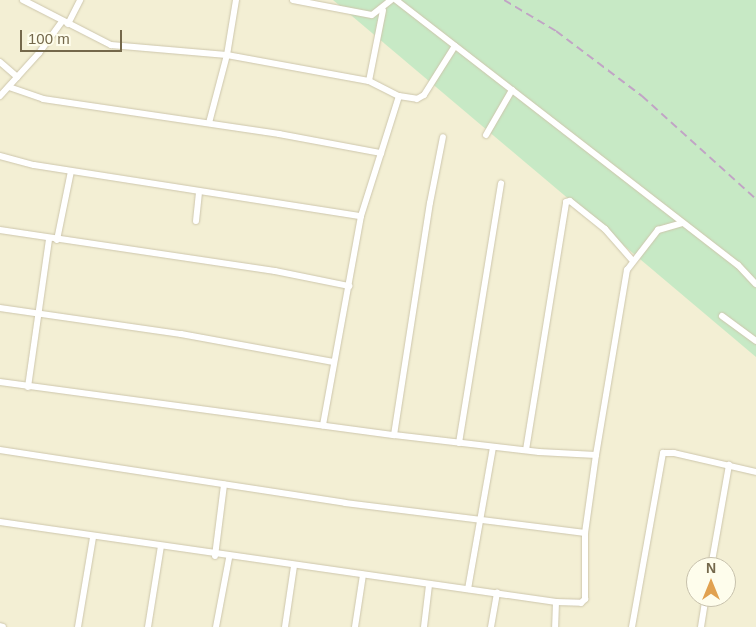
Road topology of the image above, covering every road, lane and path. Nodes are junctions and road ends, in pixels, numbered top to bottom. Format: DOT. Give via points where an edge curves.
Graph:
graph roads {
  1 [pos="23,0"];
  2 [pos="80,0"];
  3 [pos="236,0"];
  4 [pos="293,0"];
  5 [pos="391,0"];
  6 [pos="396,0"];
  7 [pos="382,10"];
  8 [pos="65,23"];
  9 [pos="455,46"];
  10 [pos="226,55"];
  11 [pos="0,62"];
  12 [pos="18,78"];
  13 [pos="369,81"];
  14 [pos="9,87"];
  15 [pos="512,90"];
  16 [pos="0,96"];
  17 [pos="399,96"];
  18 [pos="209,123"];
  19 [pos="486,135"];
  20 [pos="443,137"];
  21 [pos="381,153"];
  22 [pos="0,156"];
  23 [pos="71,171"];
  24 [pos="501,183"];
  25 [pos="199,190"];
  26 [pos="361,216"];
  27 [pos="196,221"];
  28 [pos="682,223"];
  29 [pos="0,230"];
  30 [pos="50,239"];
  31 [pos="57,240"];
  32 [pos="632,260"];
  33 [pos="756,284"];
  34 [pos="349,286"];
  35 [pos="0,308"];
  36 [pos="39,315"];
  37 [pos="722,316"];
  38 [pos="756,341"];
  39 [pos="333,362"];
  40 [pos="0,382"];
  41 [pos="28,387"];
  42 [pos="323,426"];
  43 [pos="394,435"];
  44 [pos="459,443"];
  45 [pos="493,447"];
  46 [pos="0,450"];
  47 [pos="526,450"];
  48 [pos="596,455"];
  49 [pos="729,465"];
  50 [pos="756,472"];
  51 [pos="224,485"];
  52 [pos="0,522"];
  53 [pos="479,522"];
  54 [pos="586,534"];
  55 [pos="93,537"];
  56 [pos="161,546"];
  57 [pos="215,556"];
  58 [pos="714,557"];
  59 [pos="229,558"];
  60 [pos="294,566"];
  61 [pos="362,575"];
  62 [pos="428,584"];
  63 [pos="468,589"];
  64 [pos="497,593"];
  65 [pos="556,602"];
  66 [pos="704,607"];
  67 [pos="78,627"];
  68 [pos="148,627"];
  69 [pos="216,627"];
  70 [pos="286,627"];
  71 [pos="355,627"];
  72 [pos="424,627"];
  73 [pos="491,627"];
  74 [pos="555,627"];
  75 [pos="632,627"];
  76 [pos="701,627"];
  1 -- 8 [label="street"];
  2 -- 8 [label="street"];
  3 -- 10 [label="street"];
  4 -- 7 [label="street" via="372,16"];
  5 -- 7 [label="street"];
  6 -- 9 [label="street"];
  7 -- 13 [label="street"];
  8 -- 10 [label="street" via="111,45"];
  8 -- 12 [label="street"];
  9 -- 15 [label="street"];
  9 -- 17 [label="street" via="424,95 417,99"];
  10 -- 13 [label="street"];
  10 -- 18 [label="street"];
  11 -- 12 [label="street"];
  12 -- 14 [label="street"];
  13 -- 17 [label="street"];
  14 -- 16 [label="street"];
  14 -- 18 [label="street" via="43,100"];
  15 -- 19 [label="street"];
  15 -- 28 [label="street"];
  17 -- 21 [label="street"];
  18 -- 21 [label="street"];
  20 -- 43 [label="street"];
  21 -- 26 [label="street"];
  22 -- 23 [label="street"];
  23 -- 25 [label="street"];
  23 -- 31 [label="street"];
  24 -- 44 [label="street"];
  25 -- 26 [label="street"];
  25 -- 27 [label="street"];
  26 -- 34 [label="street"];
  28 -- 32 [label="street" via="658,230"];
  28 -- 33 [label="street" via="738,265"];
  29 -- 30 [label="street"];
  30 -- 31 [label="street"];
  30 -- 36 [label="street"];
  31 -- 34 [label="street" via="201,259"];
  32 -- 47 [label="street" via="605,229 570,201 566,202"];
  32 -- 48 [label="street" via="621,300"];
  34 -- 39 [label="street"];
  35 -- 36 [label="street"];
  36 -- 39 [label="street" via="181,334"];
  36 -- 41 [label="street"];
  37 -- 38 [label="street"];
  39 -- 42 [label="street"];
  40 -- 41 [label="street"];
  41 -- 42 [label="street"];
  42 -- 43 [label="street"];
  43 -- 44 [label="street"];
  44 -- 45 [label="street"];
  45 -- 47 [label="street"];
  45 -- 53 [label="street"];
  46 -- 51 [label="street"];
  47 -- 48 [label="street"];
  48 -- 54 [label="street"];
  49 -- 50 [label="street"];
  49 -- 58 [label="street"];
  49 -- 75 [label="street" via="674,452 663,453"];
  51 -- 53 [label="street"];
  51 -- 57 [label="street"];
  52 -- 55 [label="street"];
  53 -- 54 [label="street"];
  53 -- 63 [label="street"];
  54 -- 65 [label="street" via="585,599 581,603"];
  55 -- 56 [label="street"];
  55 -- 67 [label="street"];
  56 -- 57 [label="street"];
  56 -- 68 [label="street"];
  57 -- 59 [label="street"];
  59 -- 60 [label="street"];
  59 -- 69 [label="street"];
  60 -- 61 [label="street"];
  60 -- 70 [label="street"];
  61 -- 62 [label="street"];
  61 -- 71 [label="street"];
  62 -- 63 [label="street"];
  62 -- 72 [label="street"];
  63 -- 64 [label="street"];
  64 -- 65 [label="street"];
  64 -- 73 [label="street"];
  65 -- 74 [label="street"];
  66 -- 76 [label="street"];
}
